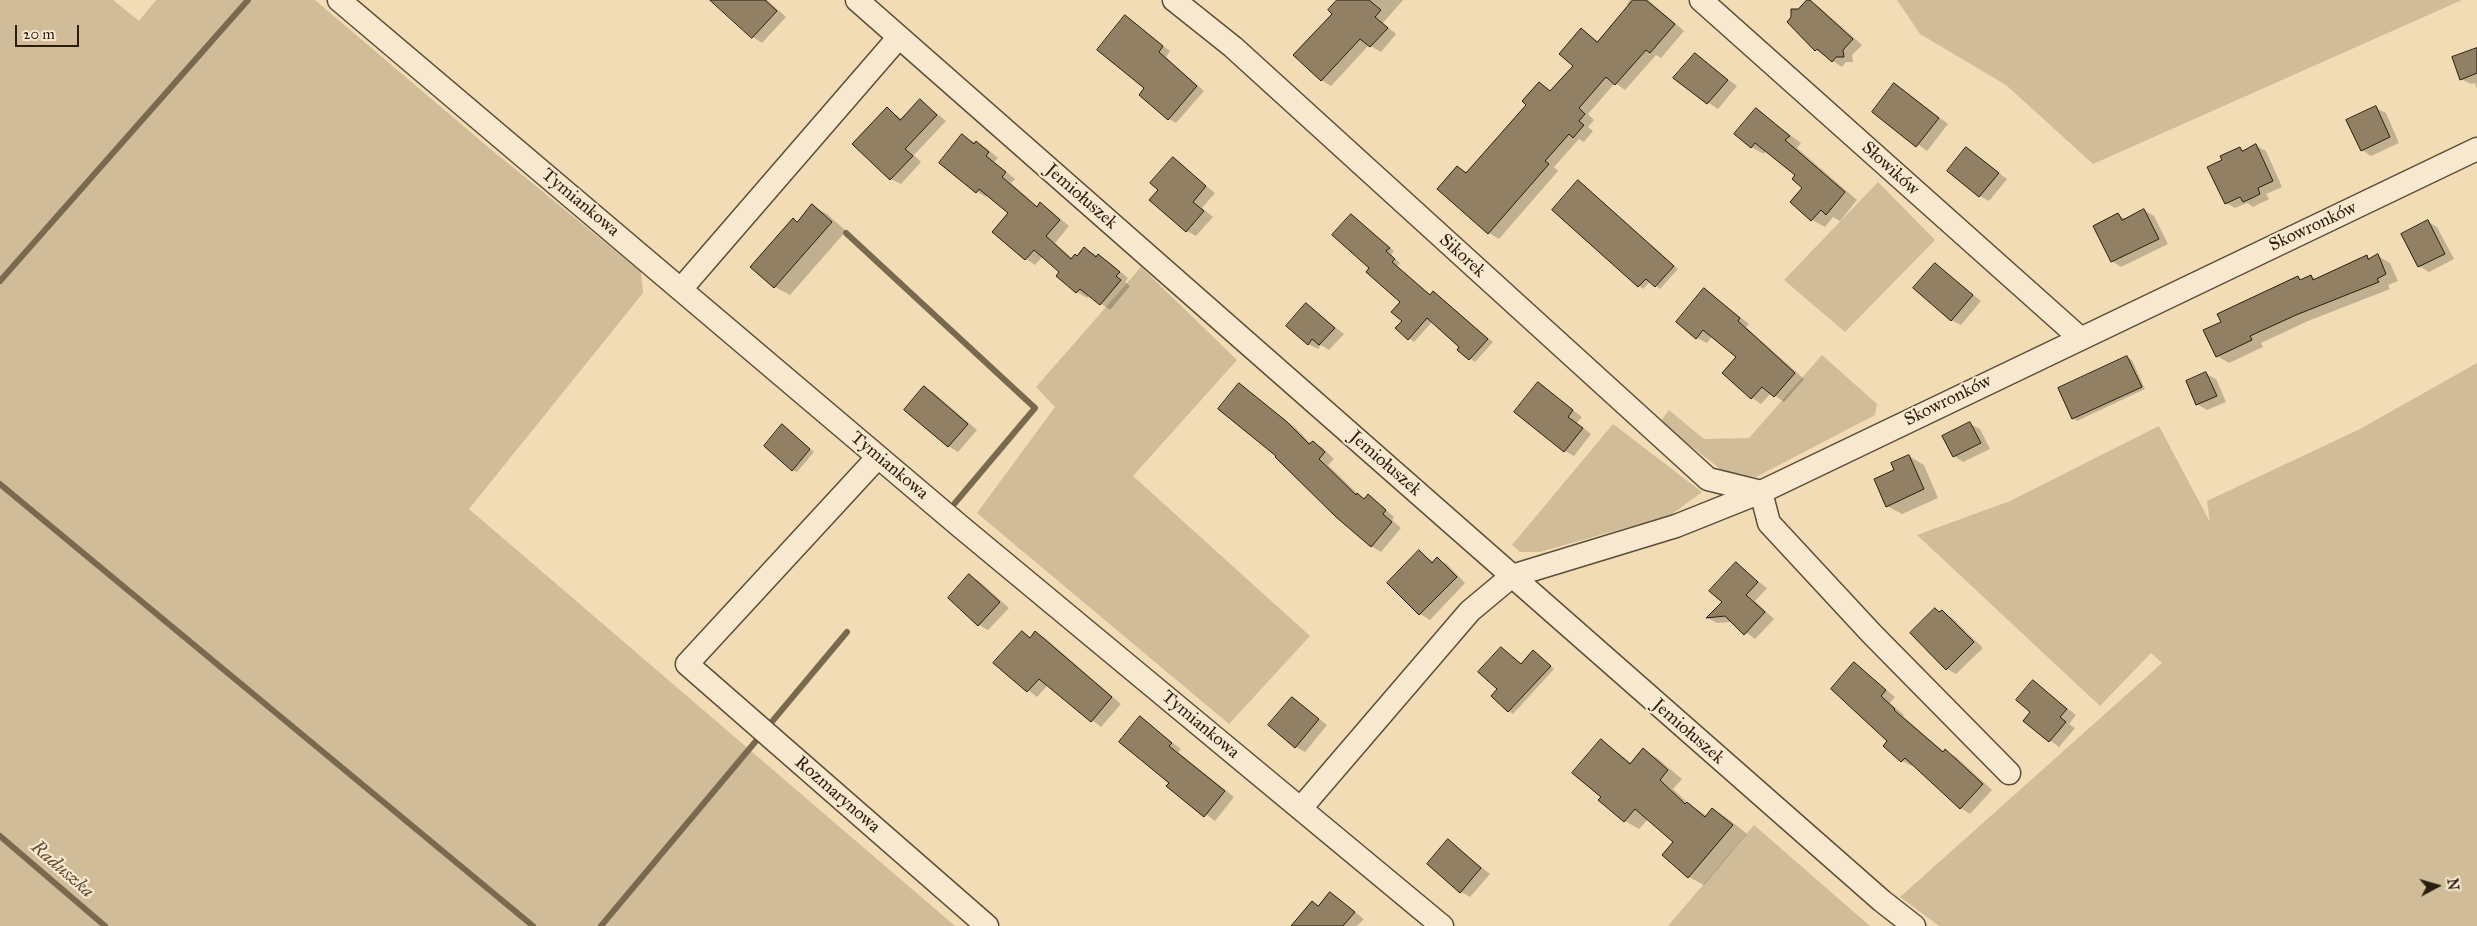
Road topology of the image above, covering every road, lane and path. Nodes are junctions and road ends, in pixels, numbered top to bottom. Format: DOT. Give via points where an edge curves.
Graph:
graph roads {
  1 [pos="339,0"];
  2 [pos="857,0"];
  3 [pos="1174,0"];
  4 [pos="1701,0"];
  5 [pos="899,37"];
  6 [pos="2477,149"];
  7 [pos="681,289"];
  8 [pos="2080,338"];
  9 [pos="878,457"];
  10 [pos="1760,492"];
  11 [pos="1512,576"];
  12 [pos="2009,773"];
  13 [pos="1300,808"];
  14 [pos="987,926"];
  15 [pos="1442,926"];
  16 [pos="1914,926"];
  1 -- 7 [label="street, Tymiankowa"];
  2 -- 5 [label="street, Jemiołuszek"];
  3 -- 10 [label="street, Sikorek" via="1233,47 1708,479"];
  4 -- 8 [label="street, Słowików"];
  5 -- 7 [label="street"];
  5 -- 11 [label="street, Jemiołuszek"];
  6 -- 8 [label="street, Skowronków"];
  7 -- 9 [label="street, Tymiankowa"];
  8 -- 10 [label="street, Skowronków"];
  9 -- 13 [label="street, Tymiankowa"];
  9 -- 14 [label="street, Rozmarynowa" via="687,664"];
  10 -- 11 [label="street, Skowronków" via="1676,526"];
  10 -- 12 [label="street" via="1769,523 1872,634"];
  11 -- 13 [label="street" via="1470,611"];
  11 -- 16 [label="street, Jemiołuszek"];
  13 -- 15 [label="street, Tymiankowa"];
}
